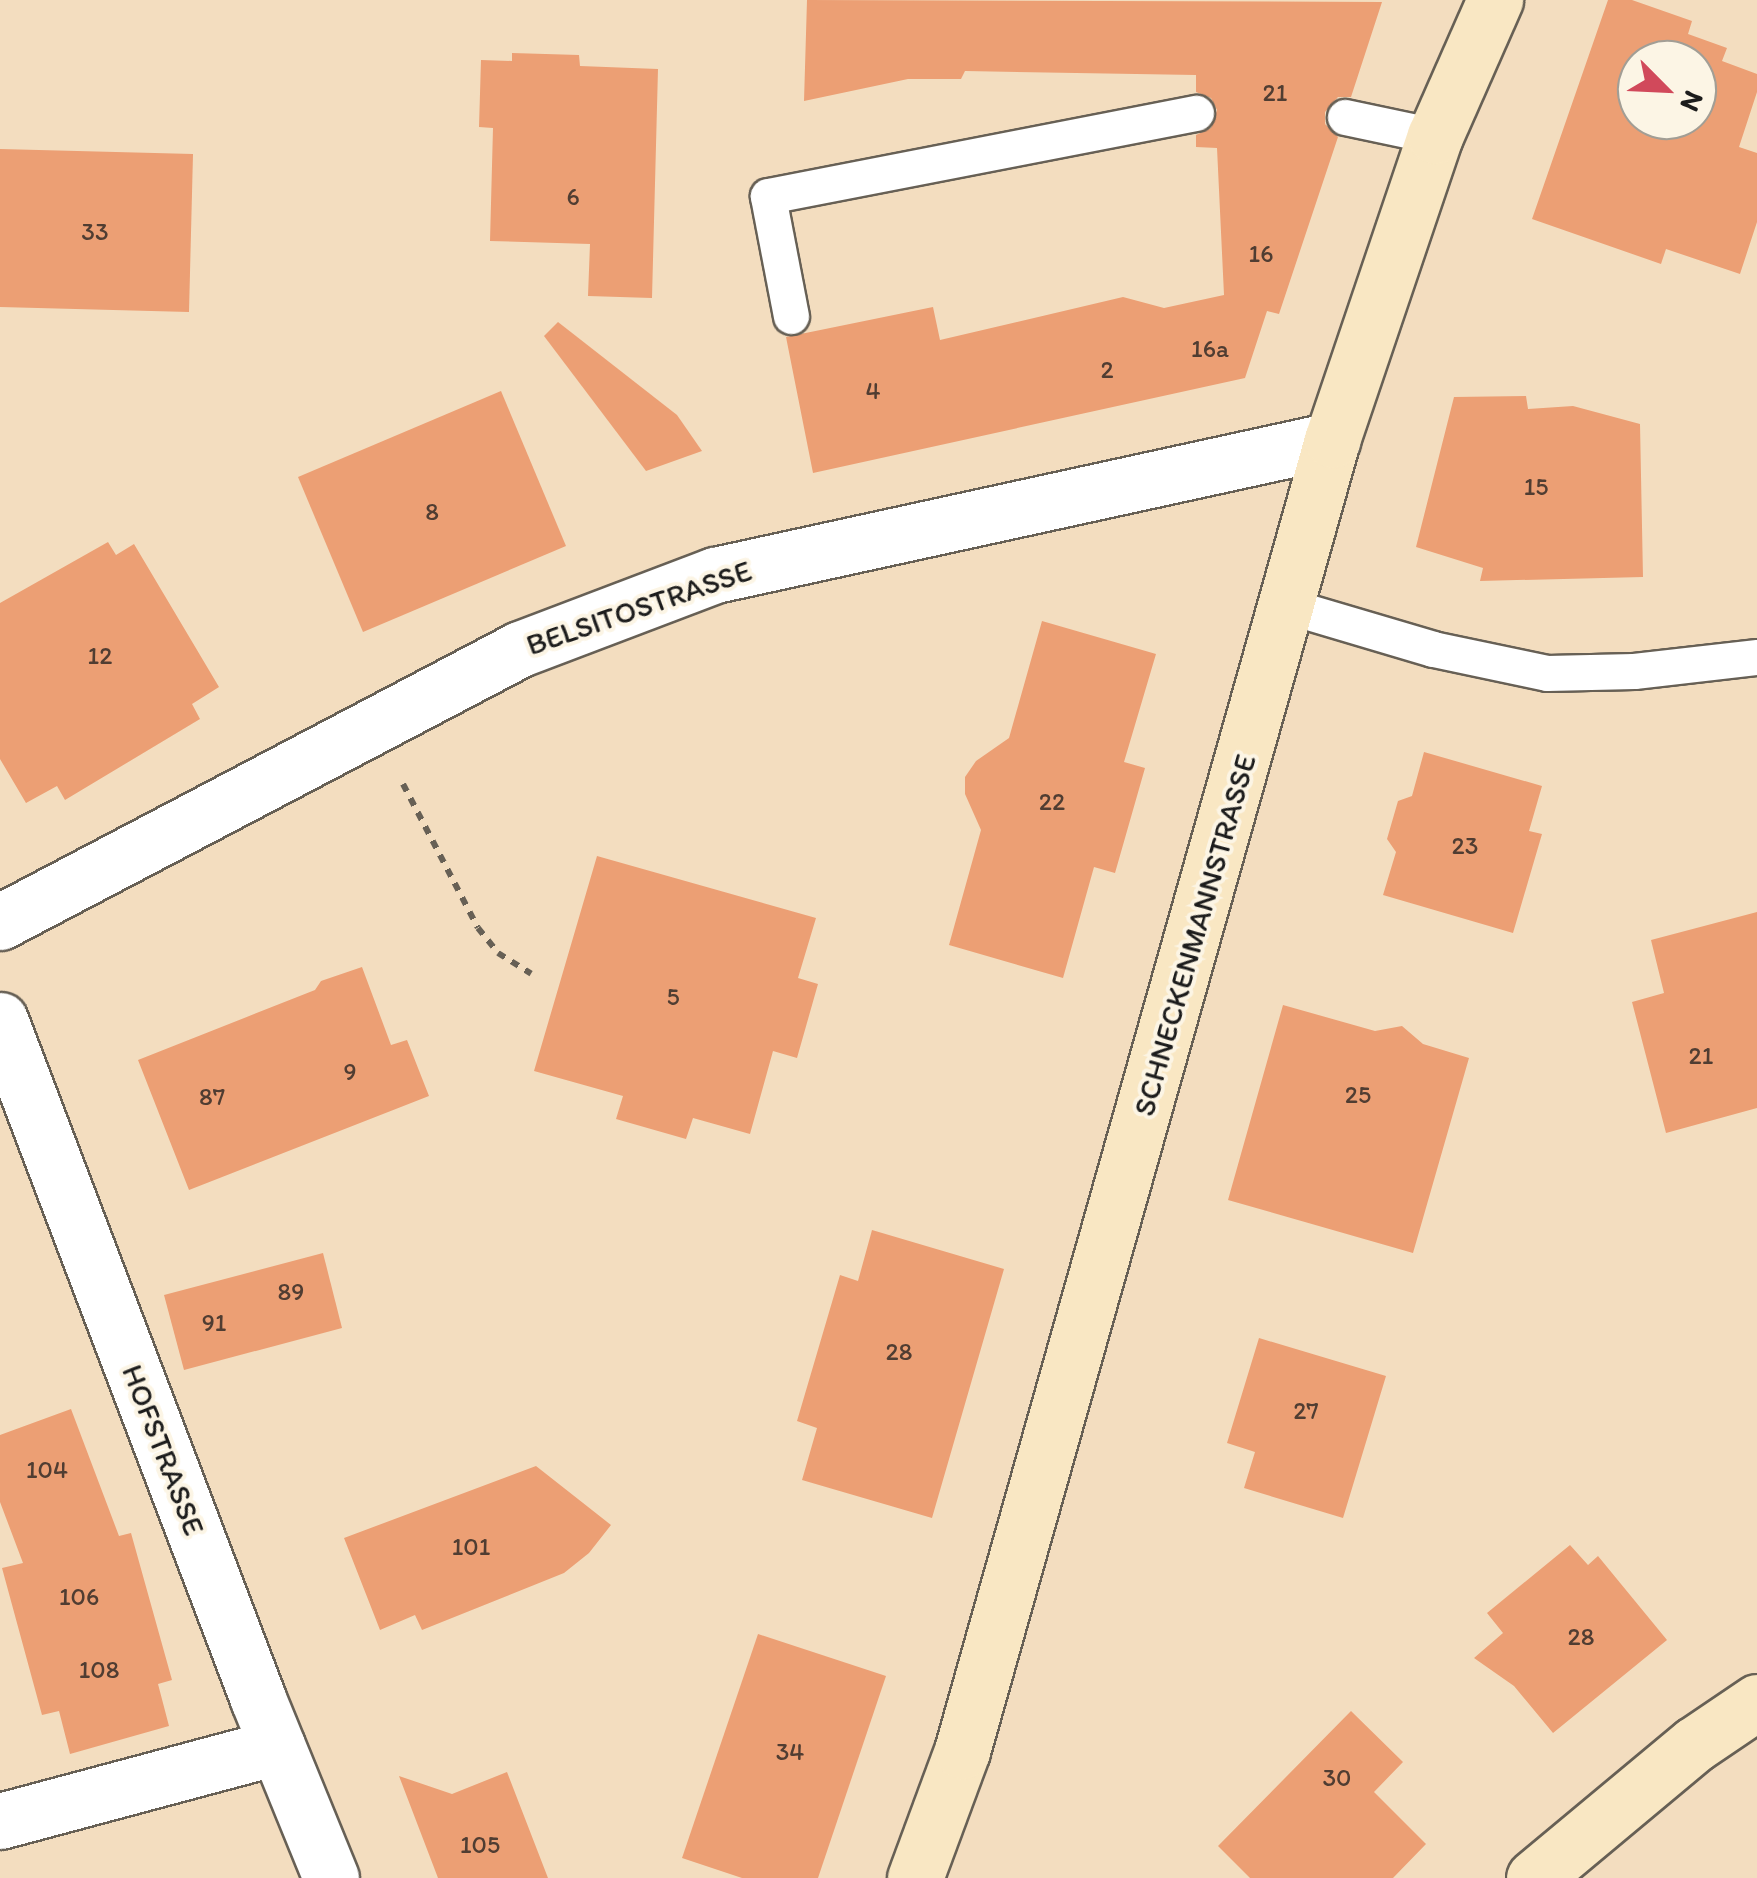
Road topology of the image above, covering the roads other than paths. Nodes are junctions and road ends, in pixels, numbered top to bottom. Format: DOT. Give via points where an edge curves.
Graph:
graph roads {
  1 [pos="1495,0"];
  2 [pos="1196,113"];
  3 [pos="1345,117"];
  4 [pos="1435,136"];
  5 [pos="791,316"];
  6 [pos="1332,440"];
  7 [pos="1288,606"];
  8 [pos="1757,657"];
  9 [pos="0,922"];
  10 [pos="0,1020"];
  11 [pos="1757,1702"];
  12 [pos="277,1747"];
  13 [pos="0,1822"];
  14 [pos="332,1878"];
  15 [pos="914,1878"];
  16 [pos="1534,1878"];
  1 -- 4 [label="main road, SCHNECKENMANNSTRASSE"];
  2 -- 5 [label="lane" via="768,196"];
  3 -- 4 [label="lane"];
  4 -- 6 [label="main road, SCHNECKENMANNSTRASSE"];
  6 -- 7 [label="main road, SCHNECKENMANNSTRASSE"];
  6 -- 9 [label="street, BELSITOSTRASSE" via="715,575 520,649"];
  7 -- 8 [label="lane" via="1547,674"];
  7 -- 15 [label="main road, SCHNECKENMANNSTRASSE" via="962,1751"];
  10 -- 12 [label="street, HOFSTRASSE"];
  11 -- 16 [label="main road" via="1695,1744"];
  12 -- 13 [label="street"];
  12 -- 14 [label="street, HOFSTRASSE"];
}
